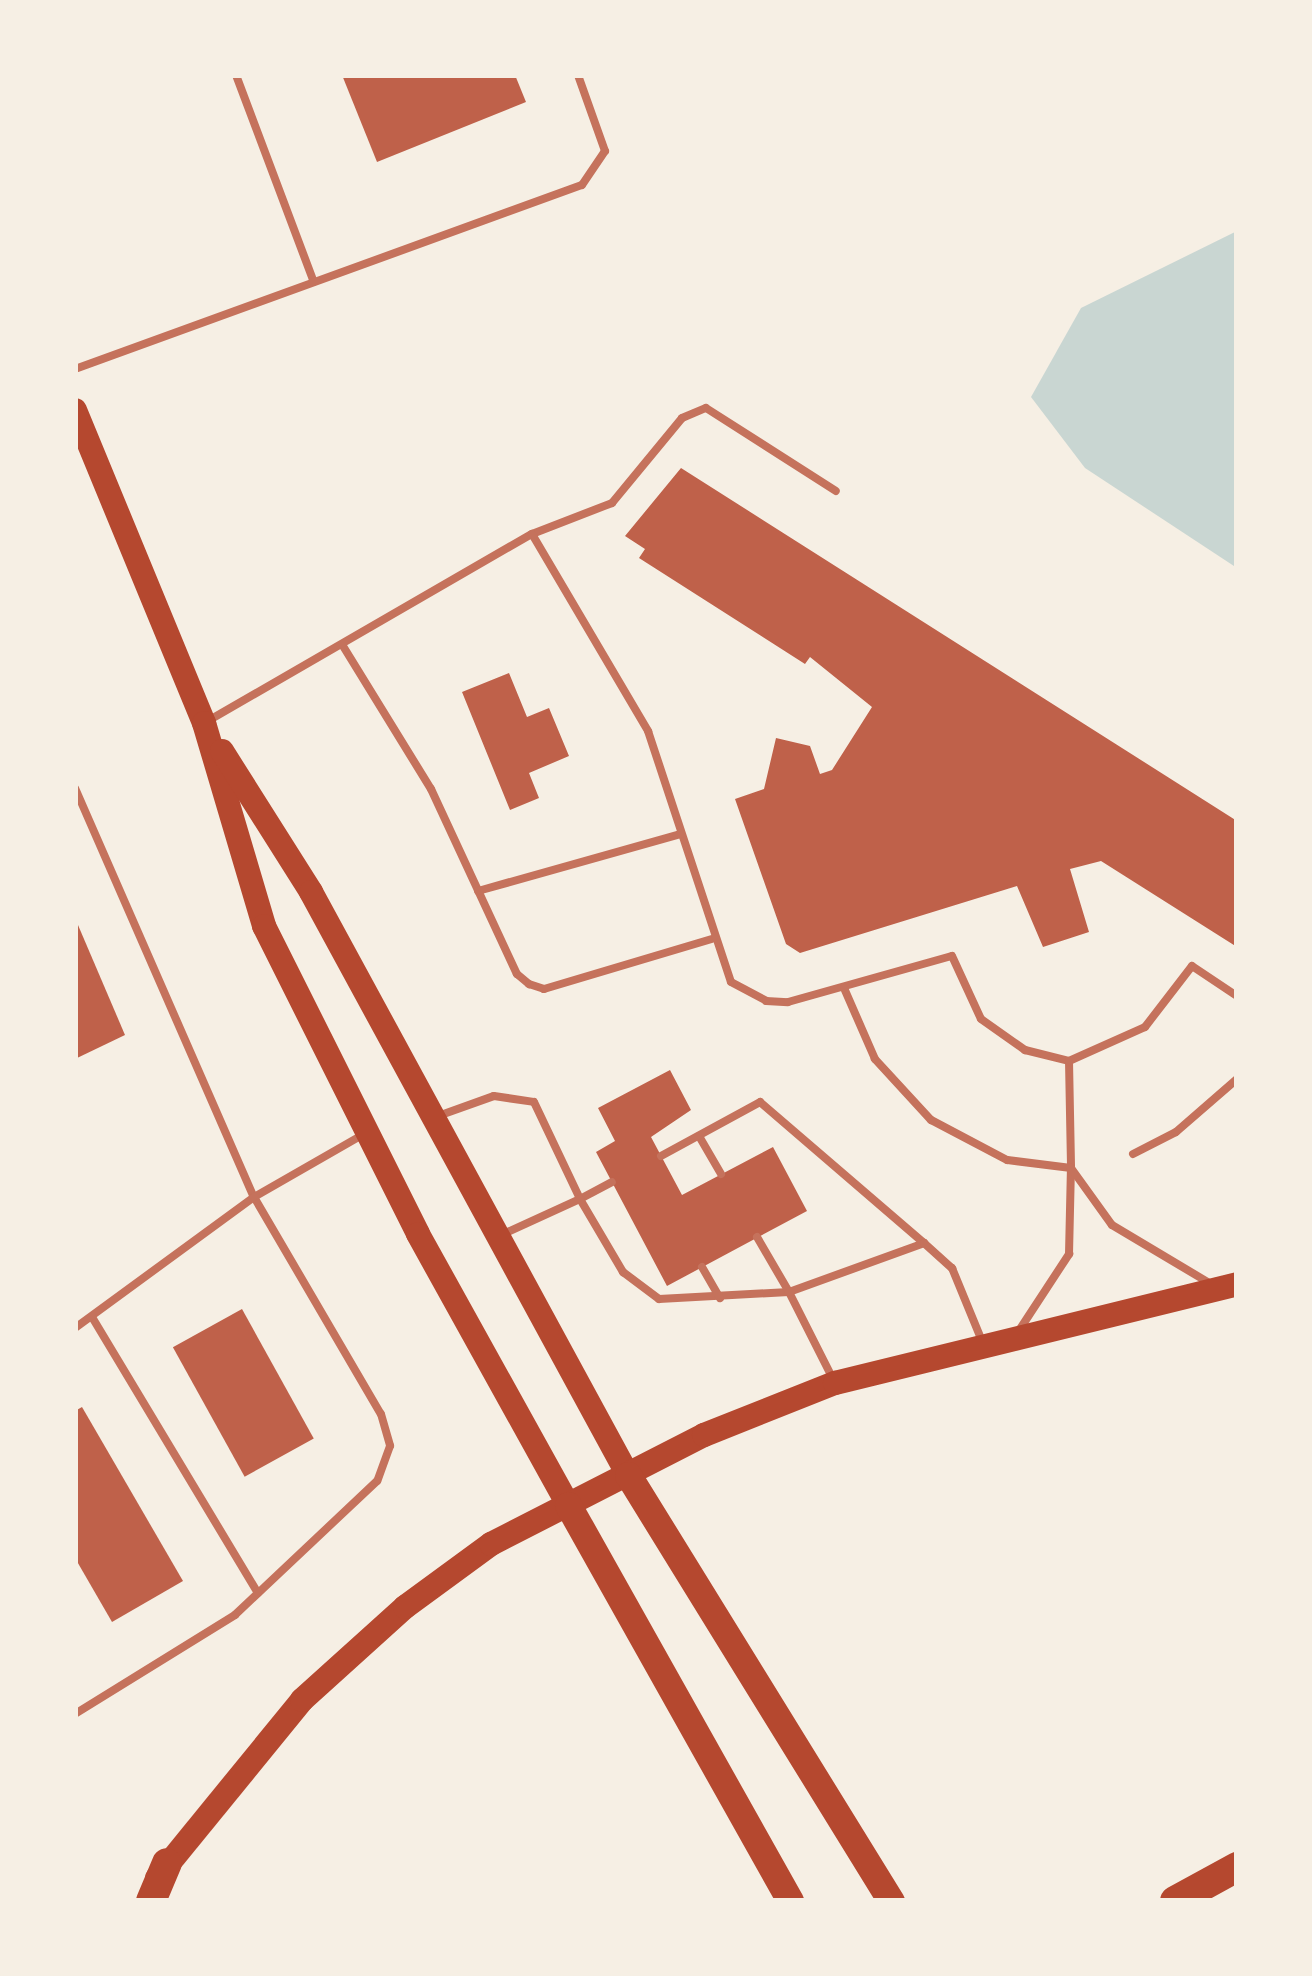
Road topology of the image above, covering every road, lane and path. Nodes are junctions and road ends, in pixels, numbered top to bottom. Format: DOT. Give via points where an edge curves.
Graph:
graph roads {
  1 [pos="236,75"];
  2 [pos="578,75"];
  3 [pos="314,282"];
  4 [pos="75,369"];
  5 [pos="75,410"];
  6 [pos="81,442"];
  7 [pos="836,491"];
  8 [pos="532,534"];
  9 [pos="343,646"];
  10 [pos="205,723"];
  11 [pos="75,788"];
  12 [pos="681,835"];
  13 [pos="478,890"];
  14 [pos="712,939"];
  15 [pos="844,988"];
  16 [pos="1237,996"];
  17 [pos="1069,1061"];
  18 [pos="1237,1079"];
  19 [pos="429,1119"];
  20 [pos="366,1133"];
  21 [pos="698,1136"];
  22 [pos="1133,1154"];
  23 [pos="661,1156"];
  24 [pos="1071,1168"];
  25 [pos="722,1174"];
  26 [pos="612,1182"];
  27 [pos="254,1197"];
  28 [pos="580,1199"];
  29 [pos="757,1237"];
  30 [pos="494,1238"];
  31 [pos="924,1243"];
  32 [pos="702,1267"];
  33 [pos="1227,1286"];
  34 [pos="789,1292"];
  35 [pos="720,1298"];
  36 [pos="92,1317"];
  37 [pos="75,1328"];
  38 [pos="1018,1333"];
  39 [pos="982,1342"];
  40 [pos="835,1383"];
  41 [pos="628,1475"];
  42 [pos="568,1505"];
  43 [pos="258,1593"];
  44 [pos="75,1714"];
  45 [pos="166,1864"];
  46 [pos="1237,1868"];
  47 [pos="884,1890"];
  48 [pos="141,1901"];
  49 [pos="151,1901"];
  50 [pos="790,1901"];
  51 [pos="1175,1901"];
  1 -- 3 [label="lane"];
  2 -- 3 [label="lane" via="605,151 581,185"];
  3 -- 4 [label="lane"];
  5 -- 6 [label="main road"];
  6 -- 10 [label="main road"];
  7 -- 8 [label="lane" via="706,408 682,418 612,503"];
  8 -- 9 [label="lane"];
  8 -- 12 [label="lane" via="648,731"];
  9 -- 10 [label="lane"];
  9 -- 13 [label="lane" via="412,756"];
  10 -- 19 [label="main road" via="311,892"];
  10 -- 20 [label="main road" via="264,926"];
  11 -- 27 [label="lane"];
  12 -- 13 [label="lane"];
  12 -- 14 [label="lane"];
  13 -- 14 [label="lane" via="517,974 544,989"];
  14 -- 15 [label="lane" via="731,982 766,1001"];
  15 -- 17 [label="lane" via="952,956 981,1018 1024,1050"];
  15 -- 24 [label="lane" via="875,1059 932,1120 1007,1160"];
  16 -- 17 [label="lane" via="1192,966 1145,1027"];
  17 -- 24 [label="lane"];
  18 -- 22 [label="lane" via="1176,1132"];
  19 -- 28 [label="lane" via="494,1096 535,1102"];
  19 -- 30 [label="main road"];
  20 -- 27 [label="lane"];
  20 -- 42 [label="main road"];
  21 -- 23 [label="lane"];
  21 -- 25 [label="lane"];
  21 -- 31 [label="lane" via="760,1102"];
  24 -- 33 [label="lane" via="1112,1225"];
  24 -- 38 [label="lane" via="1063,1271"];
  26 -- 28 [label="lane"];
  27 -- 36 [label="lane"];
  27 -- 43 [label="lane" via="381,1414 390,1446 377,1481"];
  28 -- 30 [label="lane"];
  28 -- 35 [label="lane" via="623,1272 659,1299"];
  29 -- 34 [label="lane"];
  30 -- 41 [label="main road"];
  31 -- 34 [label="lane"];
  31 -- 39 [label="lane" via="952,1268"];
  32 -- 35 [label="lane"];
  33 -- 38 [label="main road"];
  34 -- 35 [label="lane"];
  34 -- 40 [label="lane"];
  36 -- 37 [label="lane"];
  36 -- 43 [label="lane"];
  38 -- 39 [label="main road"];
  39 -- 40 [label="main road"];
  40 -- 41 [label="main road"];
  41 -- 42 [label="main road"];
  41 -- 47 [label="highway"];
  42 -- 45 [label="main road" via="472,1557 350,1653 254,1753"];
  42 -- 50 [label="highway"];
  43 -- 44 [label="lane" via="194,1646"];
  45 -- 48 [label="main road"];
  45 -- 49 [label="highway"];
  46 -- 51 [label="highway"];
}
